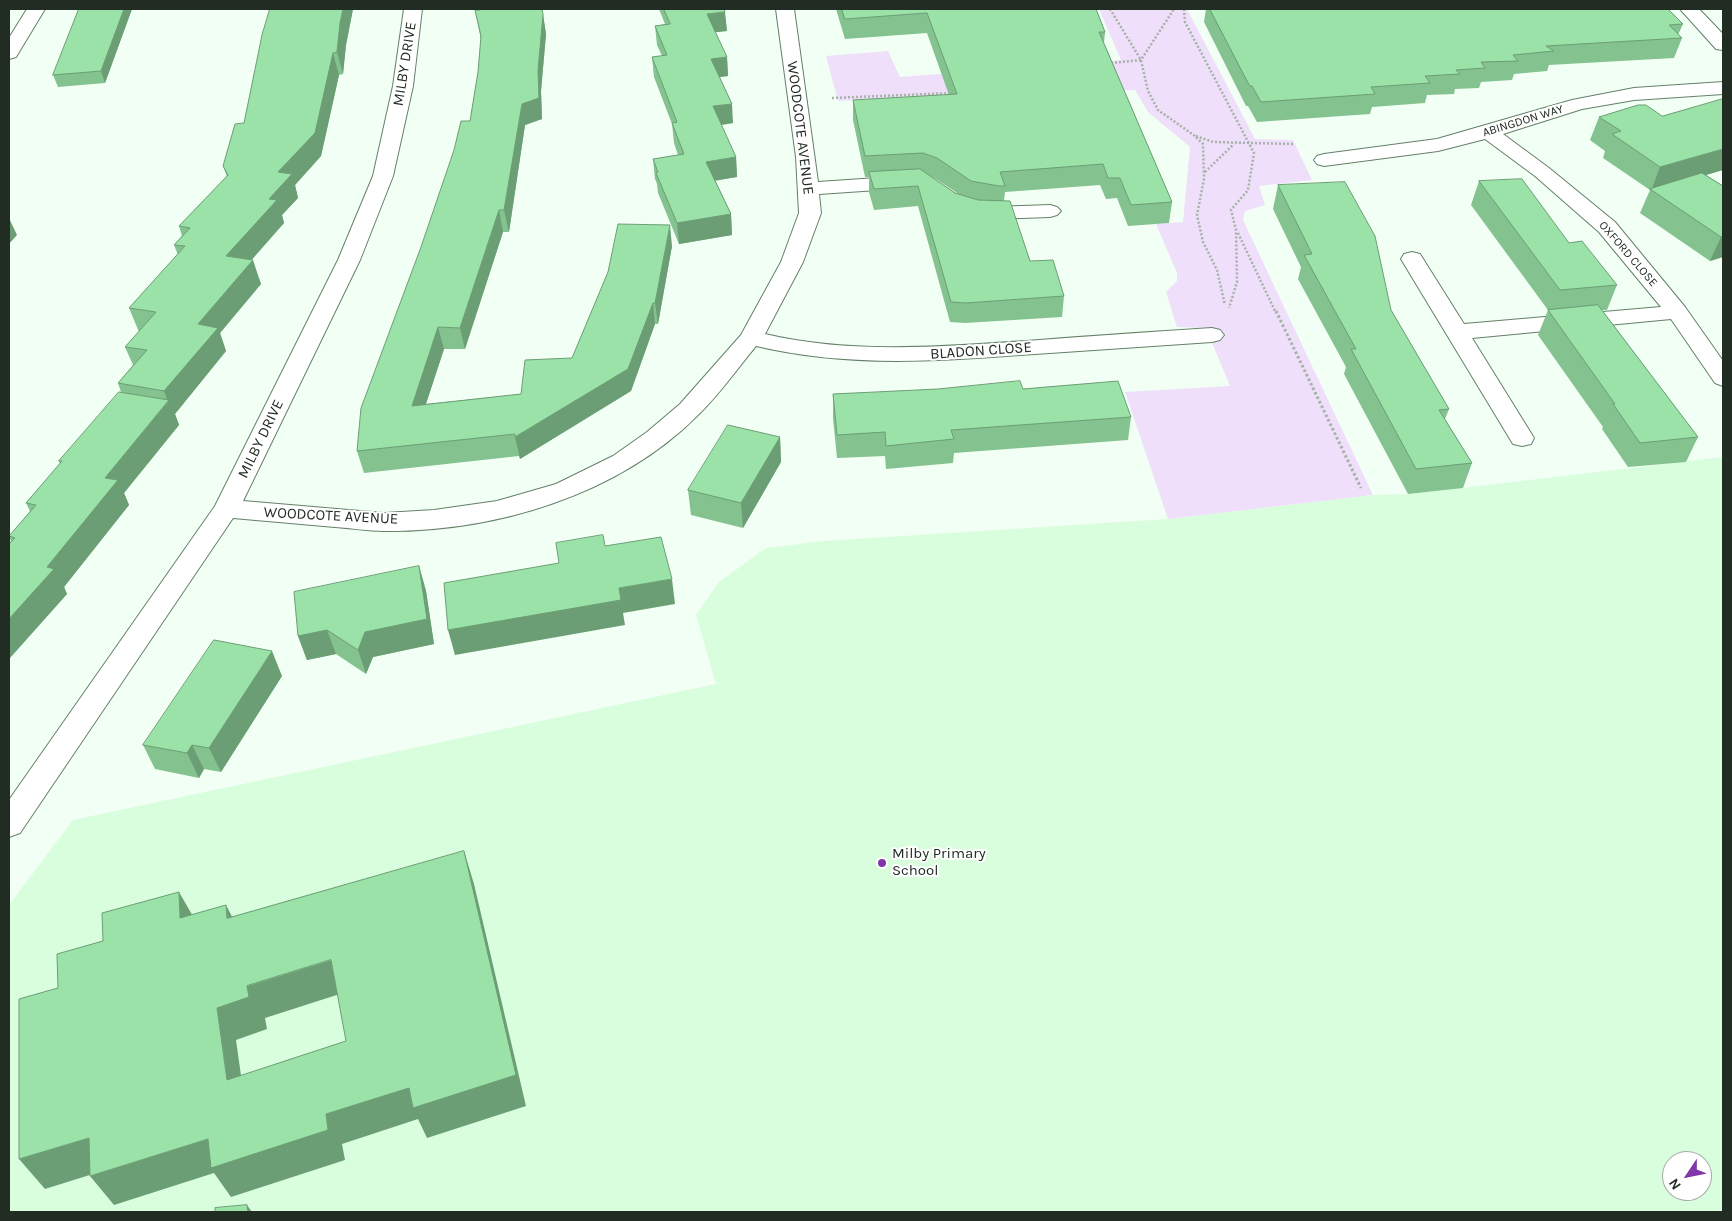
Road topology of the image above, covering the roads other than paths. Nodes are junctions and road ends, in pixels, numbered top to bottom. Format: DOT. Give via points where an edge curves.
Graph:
graph roads {
  1 [pos="36,9"];
  2 [pos="413,9"];
  3 [pos="785,9"];
  4 [pos="1689,9"];
  5 [pos="16,32"];
  6 [pos="1723,45"];
  7 [pos="9,53"];
  8 [pos="1723,88"];
  9 [pos="1488,132"];
  10 [pos="1324,160"];
  11 [pos="928,183"];
  12 [pos="808,189"];
  13 [pos="955,202"];
  14 [pos="1050,210"];
  15 [pos="1412,259"];
  16 [pos="1677,312"];
  17 [pos="1457,332"];
  18 [pos="1212,335"];
  19 [pos="751,338"];
  20 [pos="1723,378"];
  21 [pos="1522,438"];
  22 [pos="226,509"];
  23 [pos="9,824"];
  1 -- 5 [label="street"];
  2 -- 22 [label="street, MILBY DRIVE" via="404,86 383,176 349,260"];
  3 -- 12 [label="street, WOODCOTE AVENUE"];
  4 -- 6 [label="street"];
  5 -- 7 [label="street"];
  8 -- 9 [label="street, ABINGDON WAY" via="1634,94 1579,104"];
  9 -- 10 [label="street, ABINGDON WAY" via="1438,145"];
  9 -- 16 [label="street, OXFORD CLOSE" via="1607,227"];
  11 -- 12 [label="street"];
  12 -- 19 [label="street, WOODCOTE AVENUE" via="810,213 792,262"];
  13 -- 14 [label="street" via="969,211"];
  15 -- 17 [label="street"];
  16 -- 17 [label="street"];
  16 -- 20 [label="street, OXFORD CLOSE"];
  17 -- 21 [label="street"];
  18 -- 19 [label="street, BLADON CLOSE" via="922,354 828,352"];
  19 -- 22 [label="street, WOODCOTE AVENUE" via="689,410 656,438 622,462 566,490 497,510 384,522"];
  22 -- 23 [label="street, MILBY DRIVE"];
}
